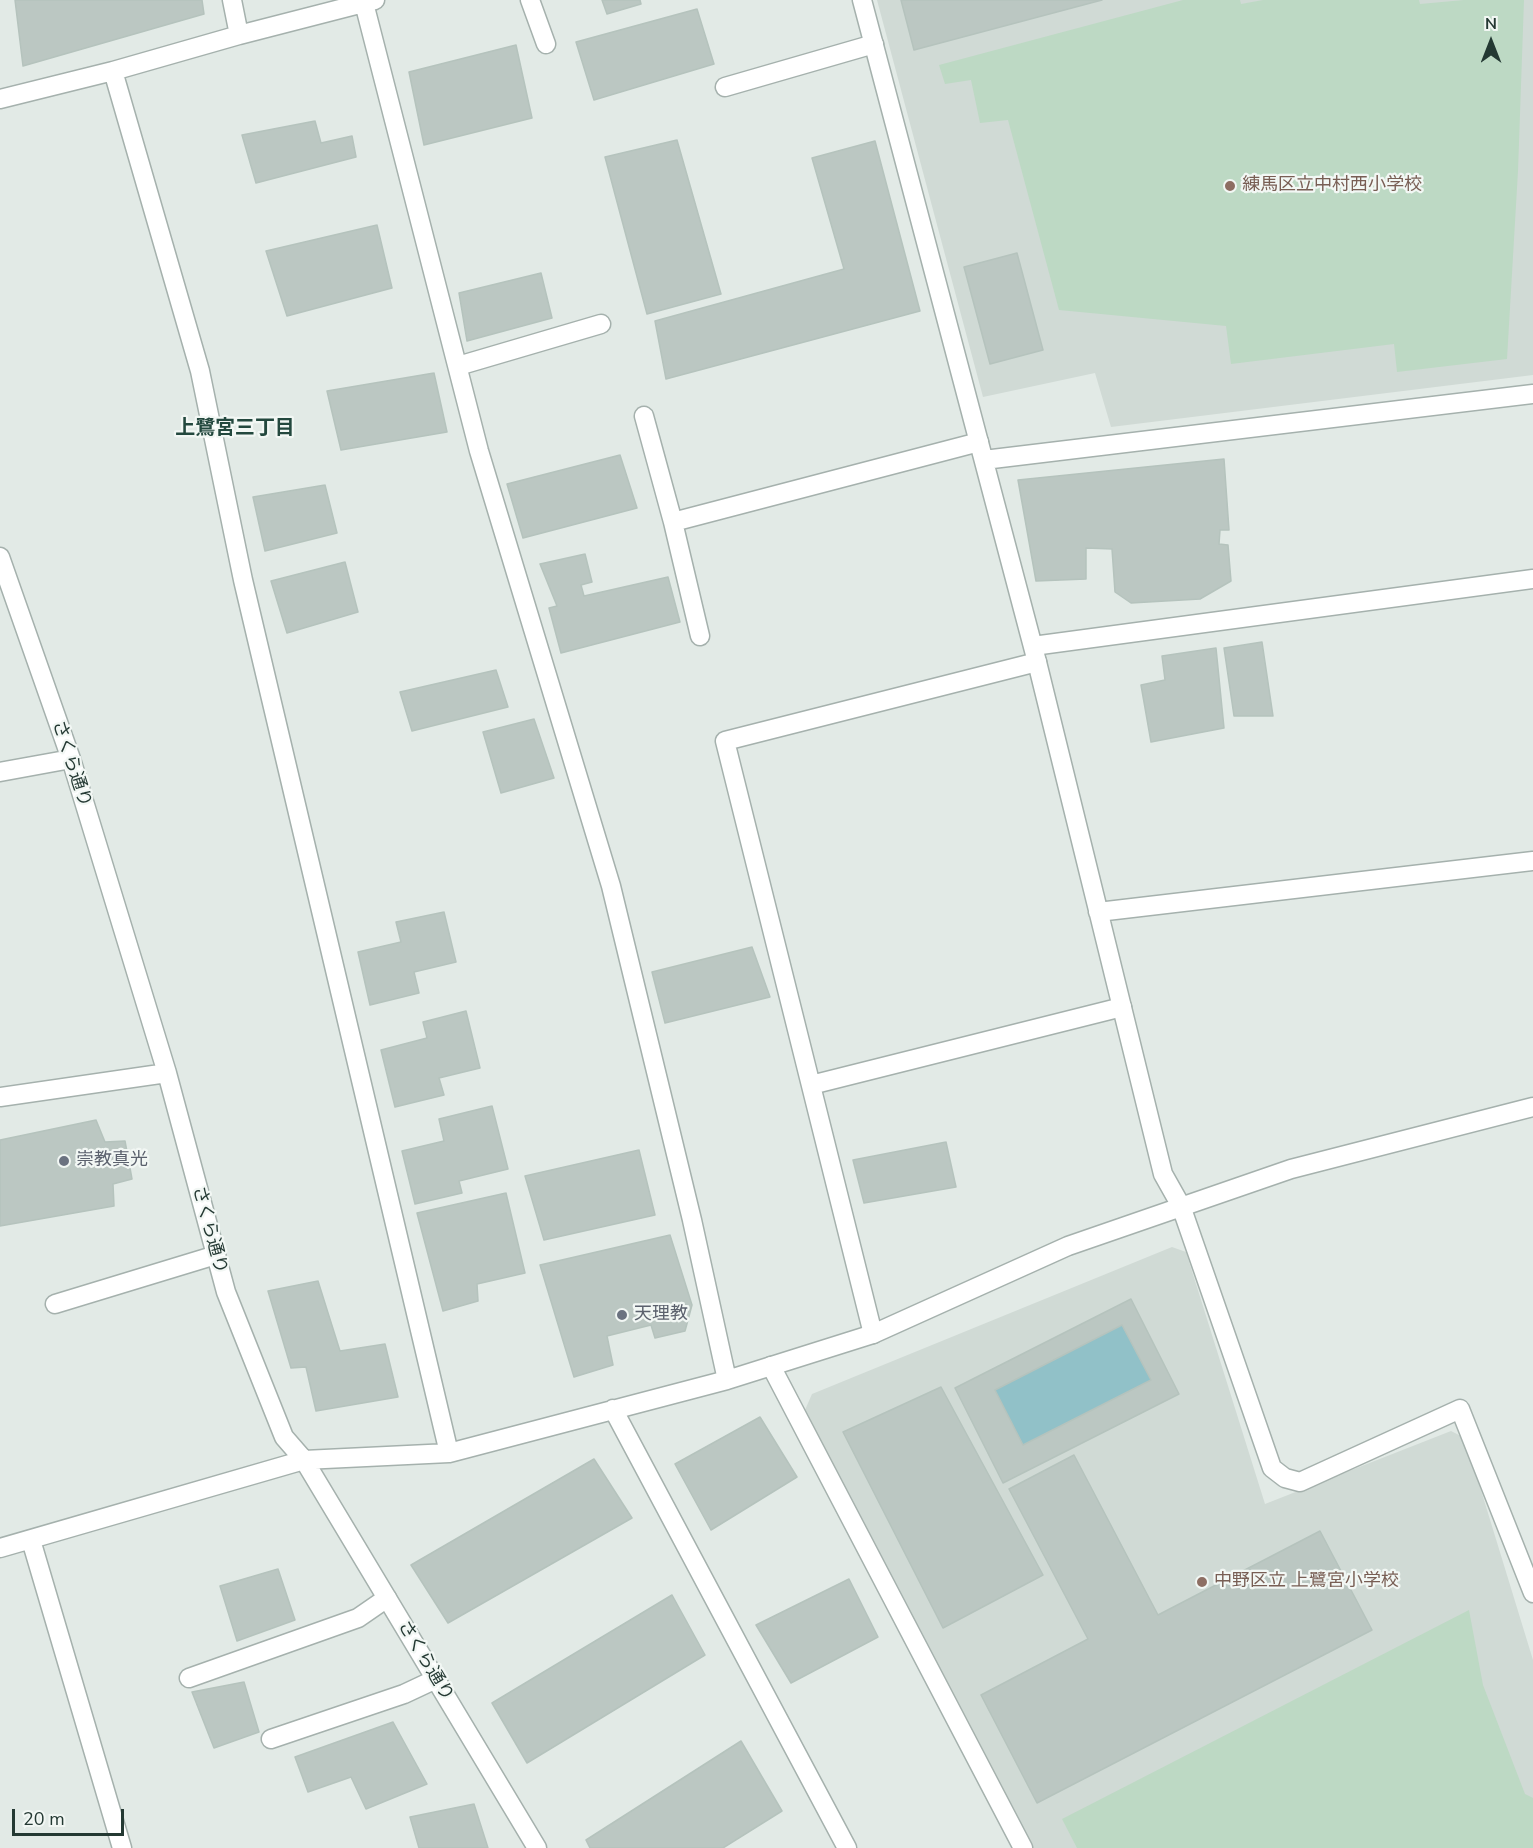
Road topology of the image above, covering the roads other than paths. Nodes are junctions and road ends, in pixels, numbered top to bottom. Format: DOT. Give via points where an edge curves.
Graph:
graph roads {
  1 [pos="232,0"];
  2 [pos="530,0"];
  3 [pos="862,0"];
  4 [pos="370,2"];
  5 [pos="239,35"];
  6 [pos="546,44"];
  7 [pos="874,44"];
  8 [pos="113,71"];
  9 [pos="725,87"];
  10 [pos="0,99"];
  11 [pos="601,324"];
  12 [pos="458,366"];
  13 [pos="1533,394"];
  14 [pos="644,416"];
  15 [pos="979,442"];
  16 [pos="984,460"];
  17 [pos="673,522"];
  18 [pos="0,557"];
  19 [pos="1533,579"];
  20 [pos="700,636"];
  21 [pos="1035,654"];
  22 [pos="71,759"];
  23 [pos="0,772"];
  24 [pos="1533,861"];
  25 [pos="1098,912"];
  26 [pos="1122,1007"];
  27 [pos="168,1073"];
  28 [pos="811,1085"];
  29 [pos="0,1097"];
  30 [pos="1533,1107"];
  31 [pos="1181,1206"];
  32 [pos="216,1255"];
  33 [pos="54,1304"];
  34 [pos="873,1334"];
  35 [pos="771,1366"];
  36 [pos="727,1380"];
  37 [pos="613,1408"];
  38 [pos="449,1453"];
  39 [pos="304,1460"];
  40 [pos="31,1540"];
  41 [pos="0,1548"];
  42 [pos="1533,1593"];
  43 [pos="387,1598"];
  44 [pos="189,1678"];
  45 [pos="436,1679"];
  46 [pos="271,1739"];
  47 [pos="122,1848"];
  48 [pos="537,1848"];
  49 [pos="847,1848"];
  50 [pos="1023,1848"];
  1 -- 5 [label="street"];
  2 -- 6 [label="street"];
  3 -- 7 [label="street"];
  4 -- 5 [label="street"];
  4 -- 12 [label="street"];
  5 -- 8 [label="street"];
  7 -- 9 [label="street"];
  7 -- 15 [label="street"];
  8 -- 10 [label="street"];
  8 -- 38 [label="street" via="200,371 243,580"];
  11 -- 12 [label="street"];
  12 -- 36 [label="street" via="479,451 611,886"];
  13 -- 16 [label="street"];
  14 -- 17 [label="street"];
  15 -- 16 [label="street"];
  15 -- 17 [label="street"];
  16 -- 21 [label="street"];
  17 -- 20 [label="street"];
  18 -- 22 [label="street, さくら通り"];
  19 -- 21 [label="street"];
  21 -- 25 [label="street"];
  21 -- 28 [label="street" via="725,741"];
  22 -- 23 [label="street"];
  22 -- 27 [label="street, さくら通り"];
  24 -- 25 [label="street"];
  25 -- 26 [label="street"];
  26 -- 28 [label="street"];
  26 -- 31 [label="street" via="1163,1174"];
  27 -- 29 [label="street"];
  27 -- 32 [label="street, さくら通り"];
  28 -- 34 [label="street"];
  30 -- 31 [label="street" via="1291,1169"];
  31 -- 34 [label="street" via="1068,1246"];
  31 -- 42 [label="street" via="1272,1468 1285,1478 1300,1482 1460,1409"];
  32 -- 33 [label="street"];
  32 -- 39 [label="street, さくら通り" via="226,1292 284,1437"];
  34 -- 35 [label="street"];
  35 -- 36 [label="street"];
  35 -- 50 [label="street"];
  36 -- 37 [label="street"];
  37 -- 38 [label="street"];
  37 -- 49 [label="street"];
  38 -- 39 [label="street"];
  39 -- 40 [label="street"];
  39 -- 43 [label="street, さくら通り"];
  40 -- 41 [label="street"];
  40 -- 47 [label="street"];
  43 -- 44 [label="street" via="358,1618"];
  43 -- 45 [label="street, さくら通り"];
  45 -- 46 [label="street" via="404,1694"];
  45 -- 48 [label="street, さくら通り"];
}
